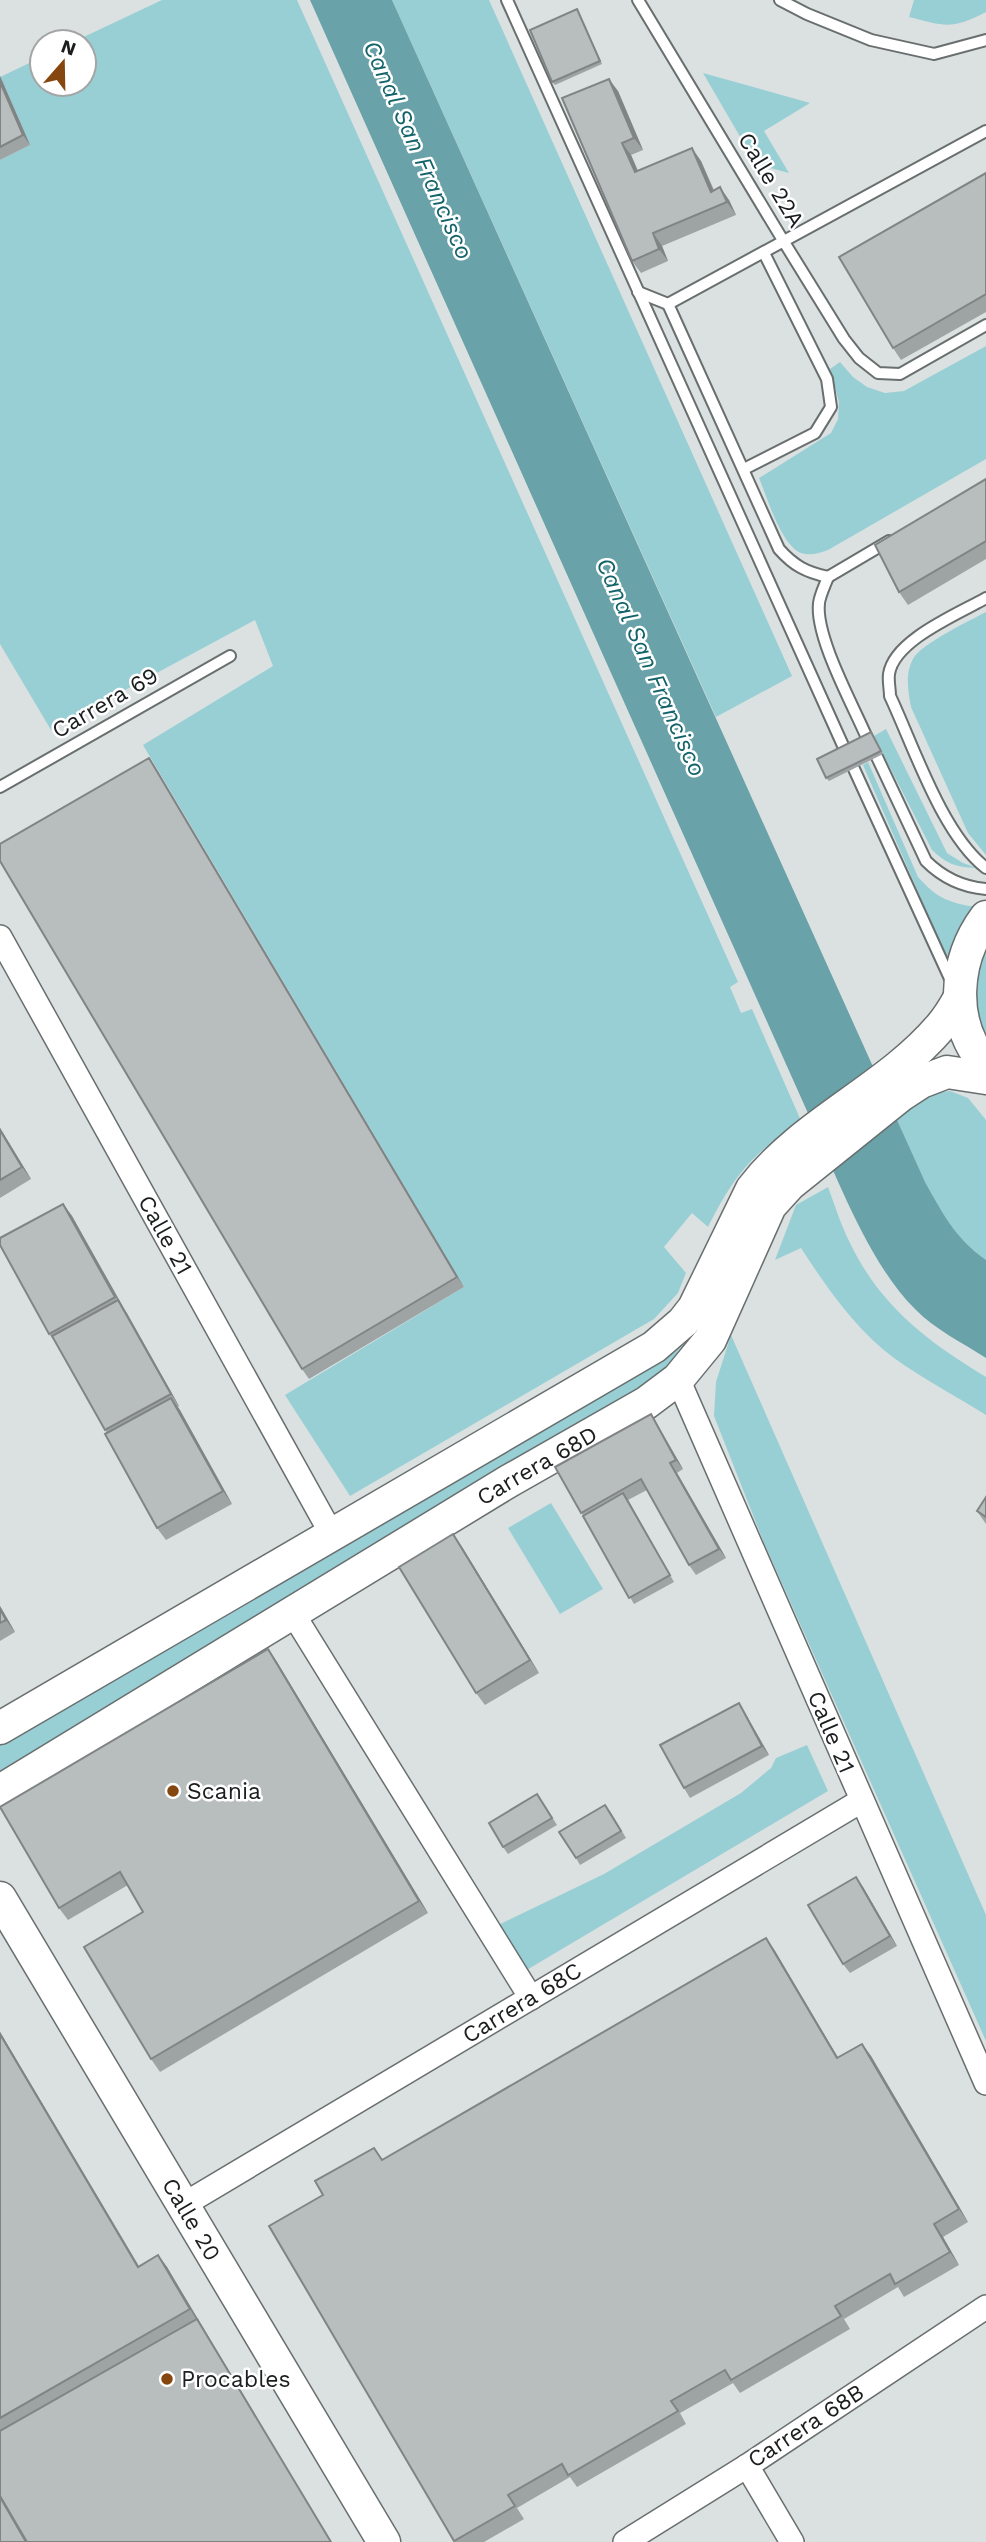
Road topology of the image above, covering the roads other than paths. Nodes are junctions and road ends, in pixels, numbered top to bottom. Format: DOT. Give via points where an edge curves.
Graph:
graph roads {
  1 [pos="507,0"];
  2 [pos="638,0"];
  3 [pos="780,0"];
  4 [pos="986,40"];
  5 [pos="986,131"];
  6 [pos="784,242"];
  7 [pos="764,253"];
  8 [pos="638,292"];
  9 [pos="668,304"];
  10 [pos="986,325"];
  11 [pos="744,469"];
  12 [pos="895,537"];
  13 [pos="828,577"];
  14 [pos="986,598"];
  15 [pos="230,656"];
  16 [pos="867,738"];
  17 [pos="845,750"];
  18 [pos="877,757"];
  19 [pos="853,769"];
  20 [pos="0,787"];
  21 [pos="986,868"];
  22 [pos="986,889"];
  23 [pos="986,917"];
  24 [pos="0,937"];
  25 [pos="960,999"];
  26 [pos="986,1065"];
  27 [pos="986,1078"];
  28 [pos="894,1085"];
  29 [pos="807,1151"];
  30 [pos="678,1380"];
  31 [pos="331,1533"];
  32 [pos="292,1612"];
  33 [pos="0,1728"];
  34 [pos="0,1791"];
  35 [pos="862,1801"];
  36 [pos="0,1898"];
  37 [pos="531,1998"];
  38 [pos="986,2083"];
  39 [pos="183,2205"];
  40 [pos="986,2307"];
  41 [pos="747,2466"];
  42 [pos="384,2542"];
  43 [pos="625,2542"];
  44 [pos="792,2542"];
  1 -- 8 [label="lane"];
  2 -- 6 [label="lane, Calle 22A"];
  3 -- 4 [label="lane" via="871,40 934,54"];
  5 -- 6 [label="lane"];
  6 -- 7 [label="lane"];
  6 -- 10 [label="lane, Calle 22A" via="844,339 878,373 900,374"];
  7 -- 9 [label="lane"];
  7 -- 11 [label="lane" via="827,379 831,407 815,433"];
  8 -- 9 [label="lane"];
  8 -- 17 [label="lane"];
  9 -- 11 [label="lane"];
  11 -- 13 [label="lane" via="779,549 792,564"];
  12 -- 13 [label="lane"];
  13 -- 16 [label="lane" via="819,601 823,637"];
  14 -- 21 [label="lane" via="917,637 898,654 889,673 890,696 949,824 971,856"];
  15 -- 20 [label="lane, Carrera 69"];
  18 -- 22 [label="lane" via="926,862 939,875"];
  19 -- 25 [label="lane"];
  23 -- 25 [label="main road" via="967,949"];
  24 -- 31 [label="street, Calle 21"];
  25 -- 26 [label="main road" via="966,1030"];
  25 -- 28 [label="main road, Carrera 68D"];
  27 -- 28 [label="main road, Carrera 68D" via="947,1072"];
  28 -- 29 [label="main road, Carrera 68D"];
  29 -- 30 [label="main road, Carrera 68D" via="770,1206 710,1340"];
  29 -- 31 [label="main road, Carrera 68D" via="765,1172 752,1189 694,1308 654,1347"];
  30 -- 32 [label="main road, Carrera 68D"];
  30 -- 35 [label="street, Calle 21"];
  31 -- 33 [label="main road, Carrera 68D"];
  32 -- 34 [label="main road, Carrera 68D"];
  32 -- 37 [label="street"];
  35 -- 37 [label="street, Carrera 68C"];
  35 -- 38 [label="street, Calle 21"];
  36 -- 39 [label="main road, Calle 20"];
  37 -- 39 [label="street, Carrera 68C"];
  39 -- 42 [label="main road, Calle 20"];
  40 -- 41 [label="street, Carrera 68B"];
  41 -- 43 [label="street, Carrera 68B"];
  41 -- 44 [label="street"];
}
